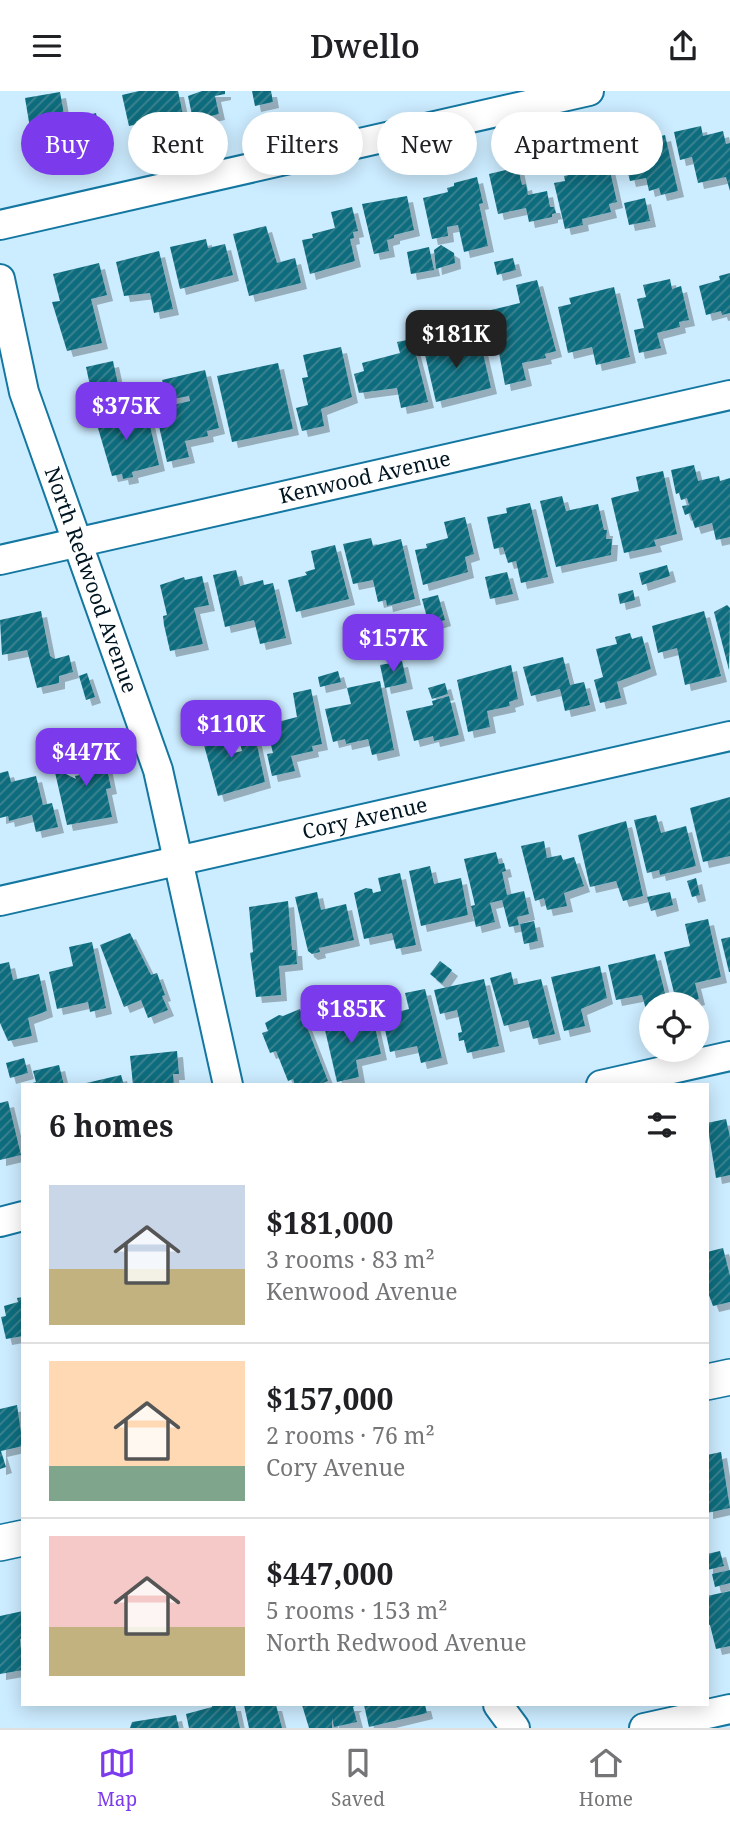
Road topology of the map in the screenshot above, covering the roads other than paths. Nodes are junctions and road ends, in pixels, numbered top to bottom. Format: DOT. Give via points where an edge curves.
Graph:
graph roads {
  1 [pos="589,91"];
  2 [pos="0,225"];
  3 [pos="0,279"];
  4 [pos="730,395"];
  5 [pos="77,543"];
  6 [pos="0,560"];
  7 [pos="730,736"];
  8 [pos="177,860"];
  9 [pos="0,901"];
  10 [pos="730,1056"];
  11 [pos="228,1083"];
  12 [pos="610,1083"];
  13 [pos="21,1216"];
  14 [pos="0,1221"];
  15 [pos="730,1377"];
  16 [pos="709,1382"];
  17 [pos="21,1538"];
  18 [pos="0,1543"];
  19 [pos="499,1706"];
  20 [pos="730,1709"];
  21 [pos="515,1728"];
  22 [pos="644,1728"];
  1 -- 2 [label="street"];
  3 -- 5 [label="street, North Redwood Avenue" via="24,392"];
  4 -- 5 [label="street, Kenwood Avenue"];
  5 -- 6 [label="street, Kenwood Avenue"];
  5 -- 8 [label="street, North Redwood Avenue" via="158,771"];
  7 -- 8 [label="street, Cory Avenue"];
  8 -- 9 [label="street, Cory Avenue"];
  8 -- 11 [label="street, North Redwood Avenue"];
  10 -- 12 [label="street"];
  13 -- 14 [label="street"];
  15 -- 16 [label="main road"];
  17 -- 18 [label="main road"];
  19 -- 21 [label="street"];
  20 -- 22 [label="street"];
}
